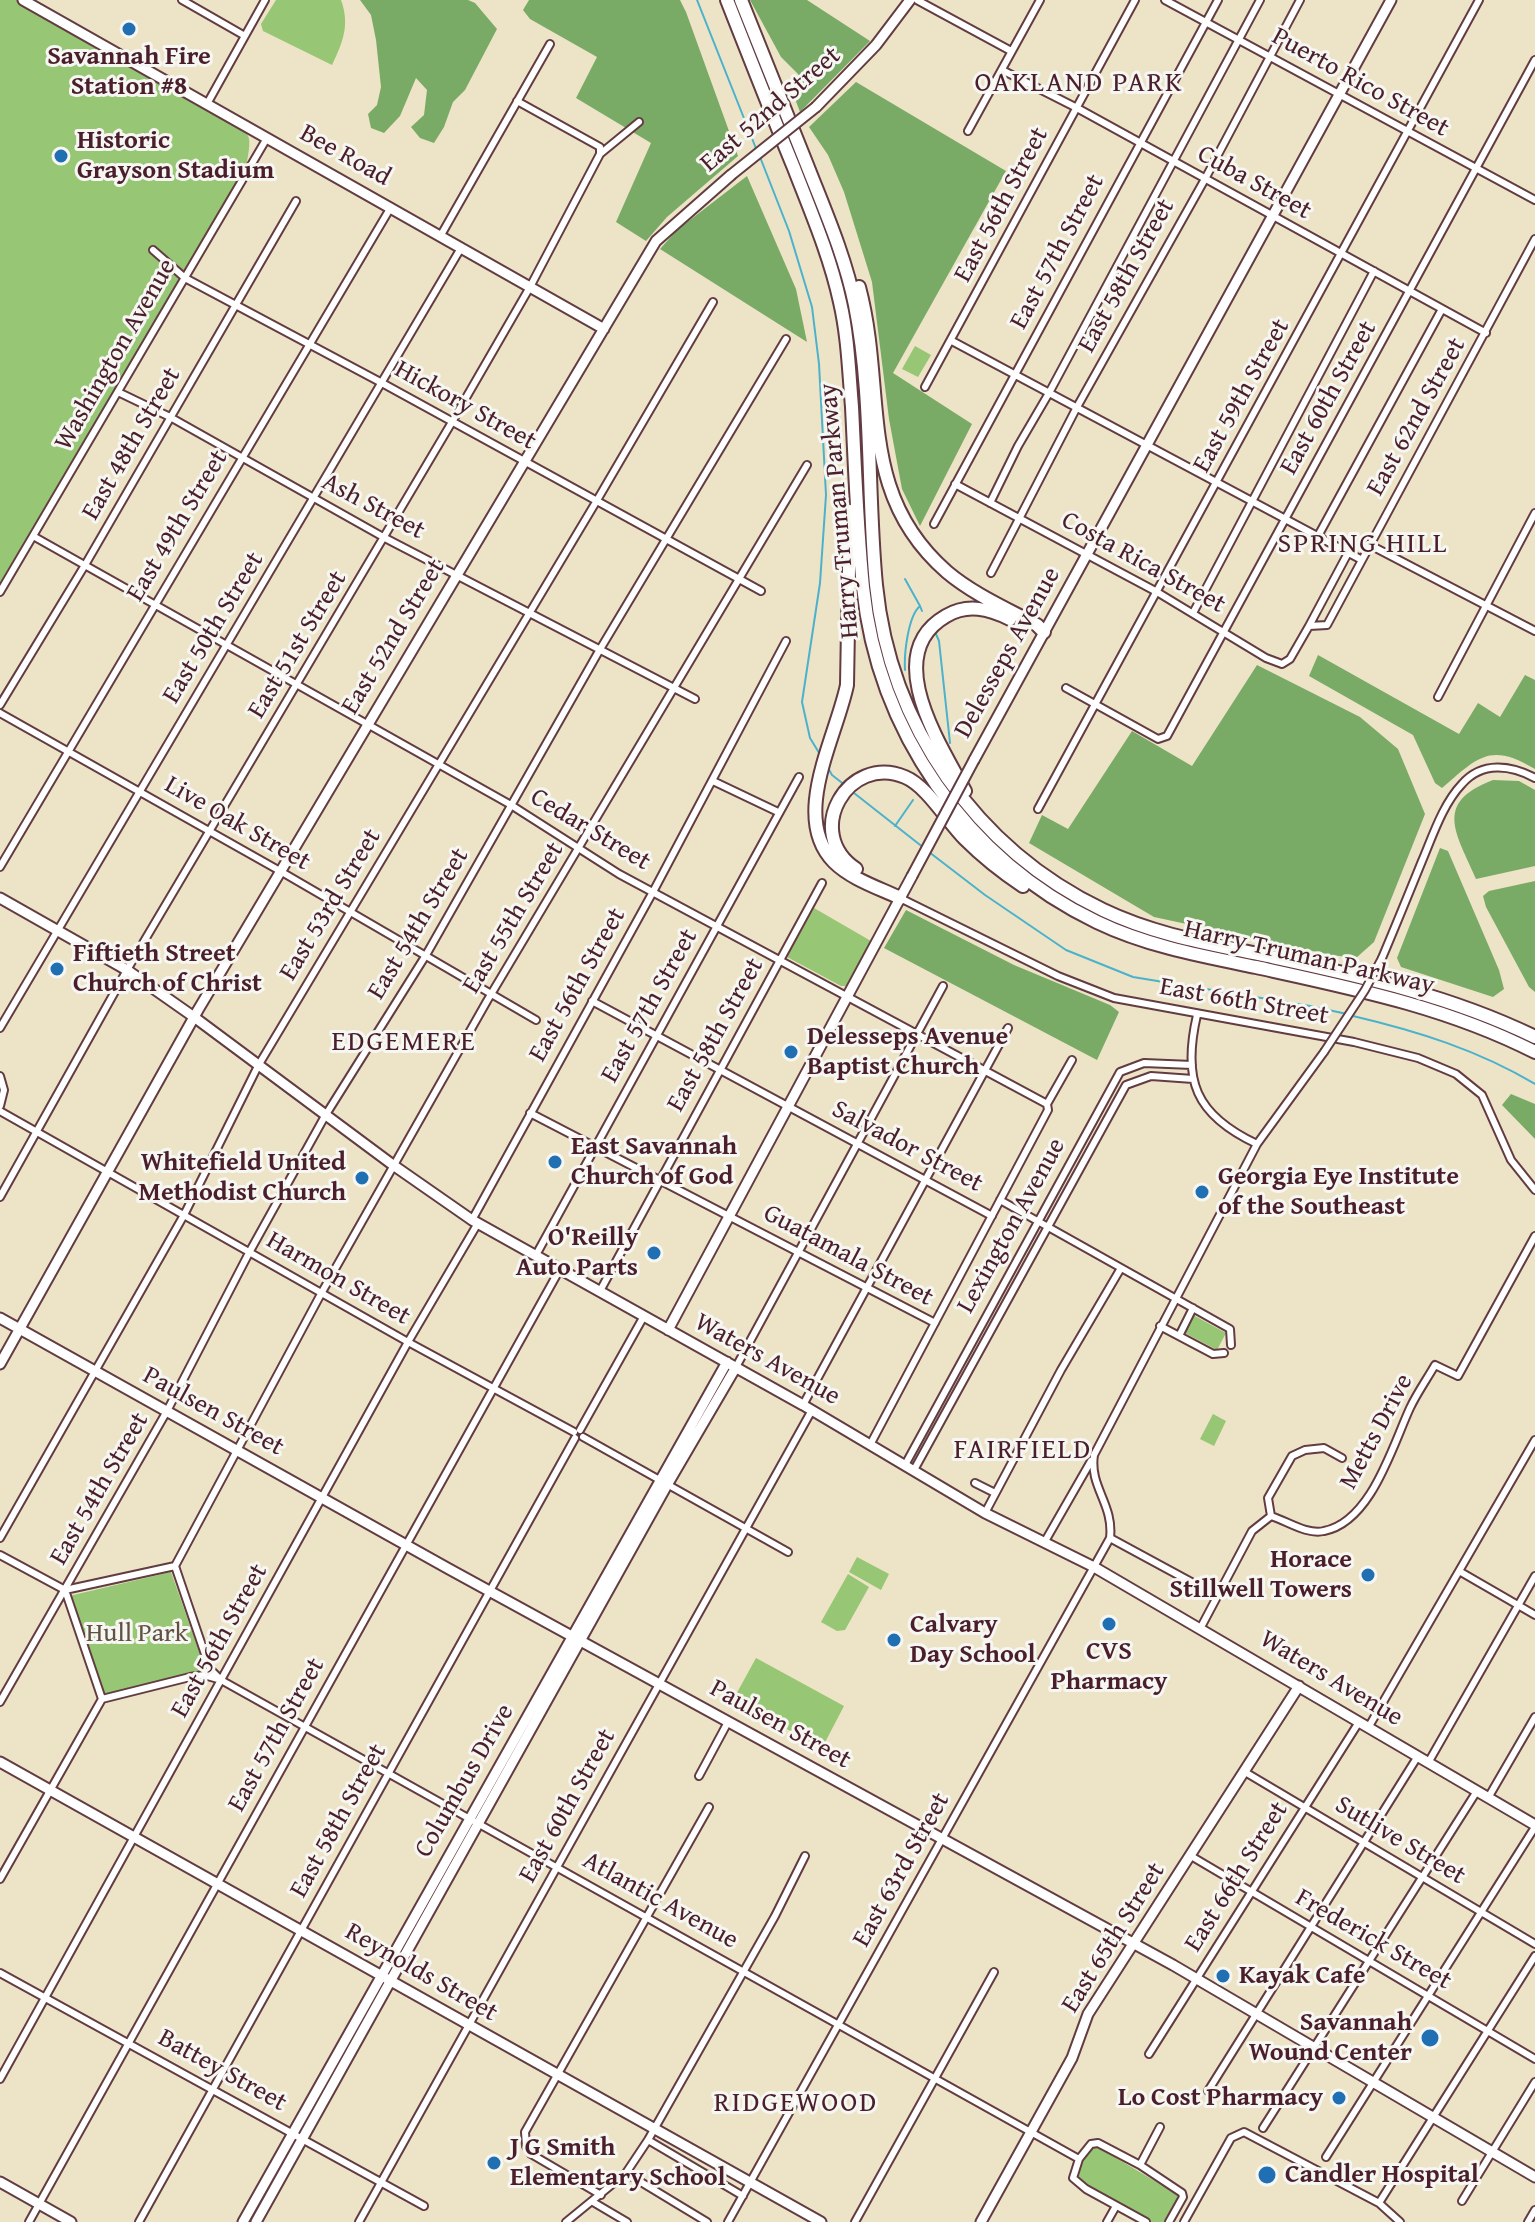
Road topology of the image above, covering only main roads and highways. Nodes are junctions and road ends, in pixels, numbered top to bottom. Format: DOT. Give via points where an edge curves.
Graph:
graph roads {
  1 [pos="23,0"];
  2 [pos="727,0"];
  3 [pos="741,0"];
  4 [pos="910,0"];
  5 [pos="1391,0"];
  6 [pos="824,208"];
  7 [pos="604,329"];
  8 [pos="852,408"];
  9 [pos="1044,632"];
  10 [pos="1009,847"];
  11 [pos="0,898"];
  12 [pos="900,898"];
  13 [pos="1133,938"];
  14 [pos="194,1017"];
  15 [pos="1535,1037"];
  16 [pos="1535,1052"];
  17 [pos="0,1318"];
  18 [pos="19,1329"];
  19 [pos="668,1330"];
  20 [pos="0,1364"];
  21 [pos="731,1364"];
  22 [pos="577,1638"];
  23 [pos="1299,1686"];
  24 [pos="0,1762"];
  25 [pos="474,1821"];
  26 [pos="1535,1826"];
  27 [pos="1133,1943"];
  28 [pos="380,1975"];
  29 [pos="392,1981"];
  30 [pos="298,2136"];
  31 [pos="1535,2177"];
  32 [pos="0,2182"];
  33 [pos="71,2222"];
  34 [pos="243,2222"];
  35 [pos="256,2222"];
  36 [pos="821,2222"];
  37 [pos="981,2222"];
  1 -- 7 [label="main road, Bee Road"];
  2 -- 8 [label="highway, Harry Truman Parkway" via="832,269 845,324"];
  3 -- 6 [label="highway, Harry Truman Parkway"];
  4 -- 7 [label="main road, East 52nd Street, bridge" via="876,45 816,107 656,241"];
  5 -- 9 [label="main road, Delesseps Avenue"];
  6 -- 9 [label="highway" via="855,273 866,315 882,466 902,518 948,573"];
  6 -- 10 [label="highway, Harry Truman Parkway" via="858,321 876,586 889,654 912,719 935,760"];
  7 -- 14 [label="main road, East 52nd Street"];
  8 -- 12 [label="highway" via="847,685 817,790 815,828 835,863"];
  8 -- 13 [label="highway, Harry Truman Parkway" via="866,611 882,680 911,746 950,805 1000,857 1057,900"];
  9 -- 10 [label="highway" via="986,609 969,608 936,621 918,650 920,698 941,747 967,794"];
  9 -- 12 [label="main road, Delesseps Avenue, bridge"];
  10 -- 15 [label="highway, Harry Truman Parkway" via="1064,888 1147,928 1409,988"];
  11 -- 14 [label="main road, Waters Avenue" via="127,970"];
  12 -- 13 [label="highway" via="850,866 838,852 831,830 835,806 864,776 905,777 997,868 1075,917"];
  12 -- 19 [label="main road, Delesseps Avenue"];
  13 -- 16 [label="highway, Harry Truman Parkway" via="1405,1001"];
  14 -- 18 [label="main road, East 52nd Street"];
  14 -- 19 [label="main road, Waters Avenue" via="475,1222"];
  17 -- 18 [label="main road, Paulsen Street"];
  18 -- 20 [label="main road, East 52nd Street"];
  18 -- 22 [label="main road, Paulsen Street"];
  19 -- 21 [label="main road, Waters Avenue"];
  21 -- 22 [label="main road, Columbus Drive"];
  21 -- 23 [label="main road, Waters Avenue" via="985,1513 1094,1567"];
  22 -- 25 [label="main road, Columbus Drive"];
  22 -- 27 [label="main road, Paulsen Street"];
  23 -- 26 [label="main road, Waters Avenue"];
  23 -- 27 [label="main road, East 65th Street"];
  24 -- 28 [label="main road, Reynolds Street"];
  25 -- 28 [label="main road, Columbus Drive"];
  25 -- 29 [label="main road, Columbus Drive"];
  27 -- 31 [label="main road, Paulsen Street"];
  27 -- 37 [label="main road, East 65th Street" via="1088,2014 1072,2058"];
  28 -- 29 [label="main road, Reynolds Street"];
  28 -- 30 [label="main road, Columbus Drive"];
  29 -- 30 [label="main road, Columbus Drive"];
  29 -- 36 [label="main road, Reynolds Street"];
  30 -- 34 [label="main road, Columbus Drive"];
  30 -- 35 [label="main road, Columbus Drive"];
  32 -- 33 [label="main road"];
}
